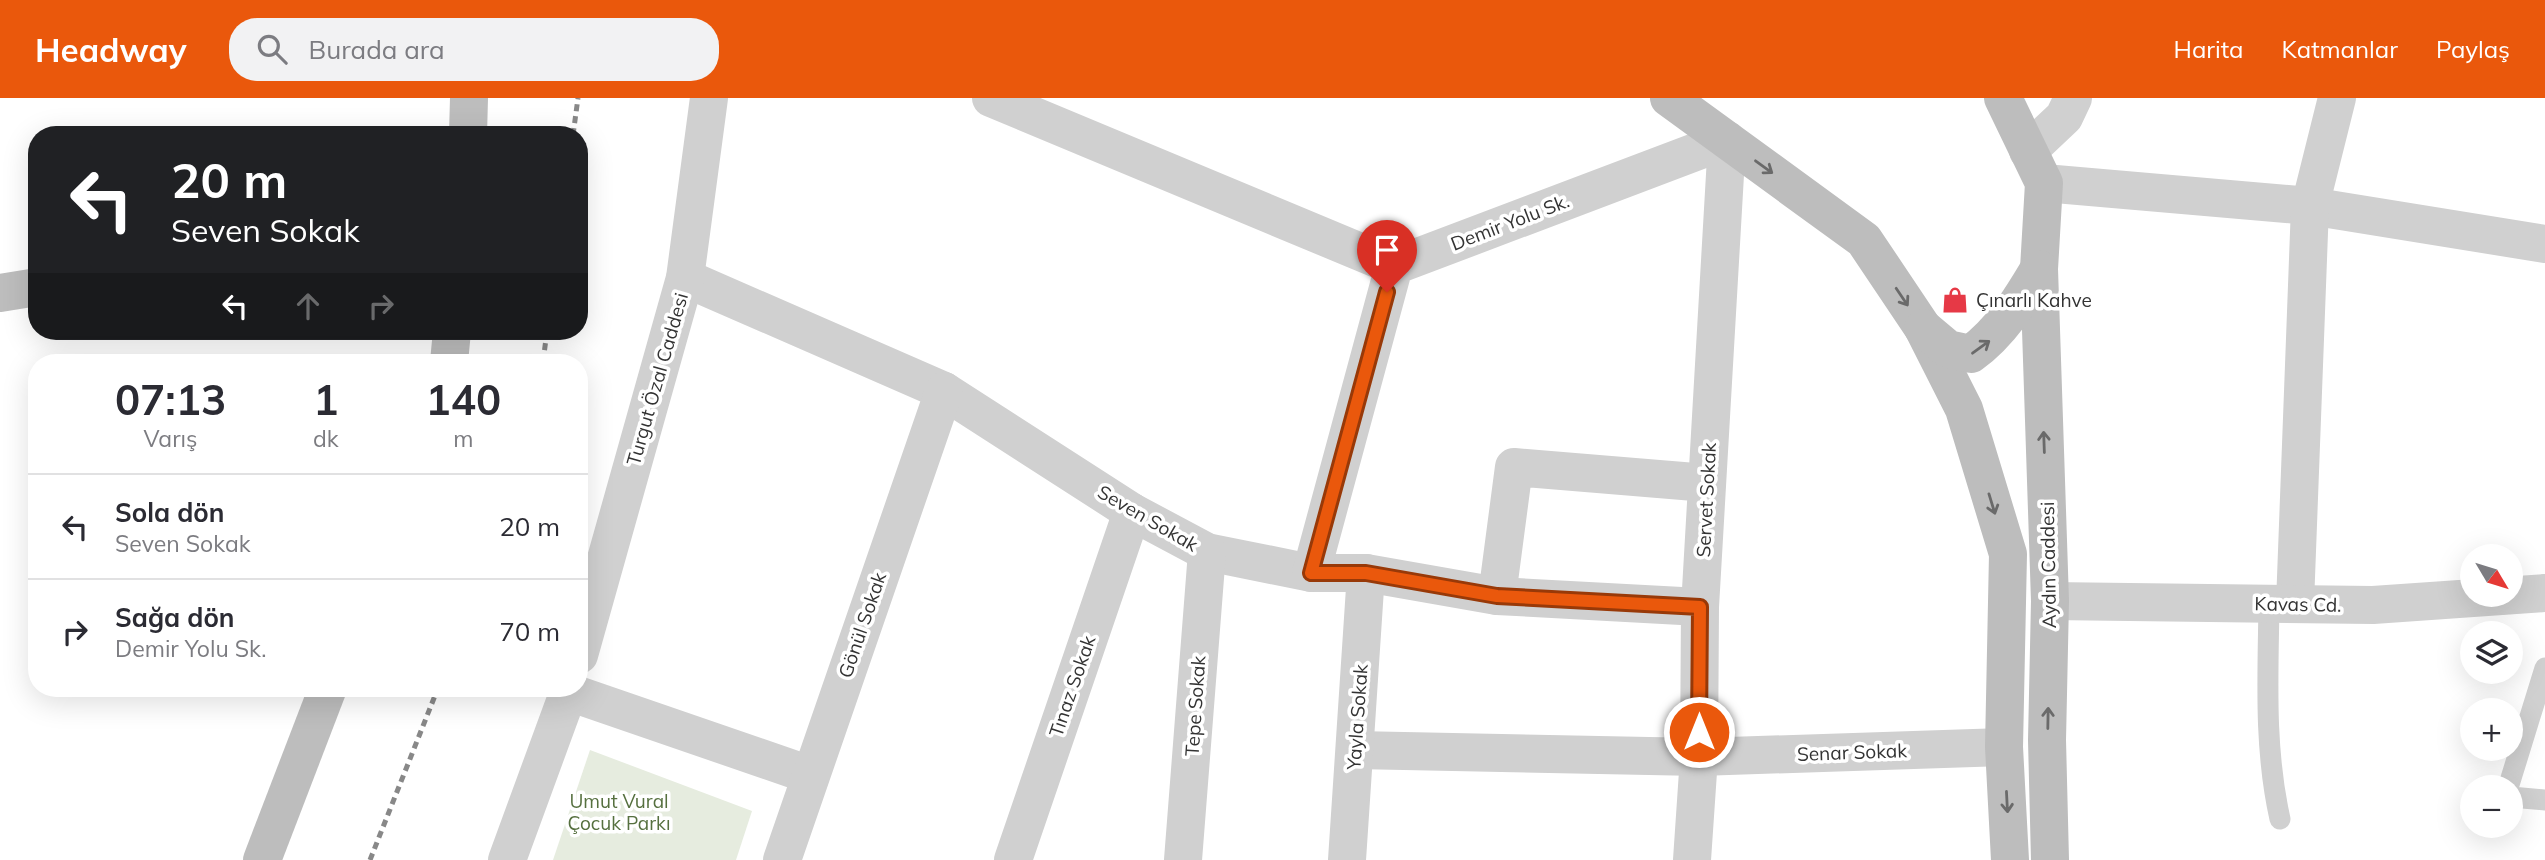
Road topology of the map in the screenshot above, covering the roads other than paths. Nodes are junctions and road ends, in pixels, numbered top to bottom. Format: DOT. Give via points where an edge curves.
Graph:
graph roads {
  1 [pos="469,98"];
  2 [pos="709,98"];
  3 [pos="991,98"];
  4 [pos="1669,98"];
  5 [pos="2003,98"];
  6 [pos="2073,98"];
  7 [pos="2337,98"];
  8 [pos="468,126"];
  9 [pos="1727,140"];
  10 [pos="2036,167"];
  11 [pos="2310,206"];
  12 [pos="2545,244"];
  13 [pos="1394,266"];
  14 [pos="2039,269"];
  15 [pos="685,278"];
  16 [pos="28,288"];
  17 [pos="0,293"];
  18 [pos="1923,328"];
  19 [pos="944,391"];
  20 [pos="1707,483"];
  21 [pos="1132,512"];
  22 [pos="1207,552"];
  23 [pos="1311,573"];
  24 [pos="1366,573"];
  25 [pos="2544,588"];
  26 [pos="1497,596"];
  27 [pos="2050,601"];
  28 [pos="2282,604"];
  29 [pos="1700,607"];
  30 [pos="588,623"];
  31 [pos="2545,668"];
  32 [pos="325,697"];
  33 [pos="566,697"];
  34 [pos="588,697"];
  35 [pos="2004,747"];
  36 [pos="1355,750"];
  37 [pos="1699,757"];
  38 [pos="810,775"];
  39 [pos="2512,775"];
  40 [pos="2523,798"];
  41 [pos="2545,800"];
  42 [pos="2280,819"];
  43 [pos="262,860"];
  44 [pos="507,860"];
  45 [pos="782,860"];
  46 [pos="1013,860"];
  47 [pos="1183,860"];
  48 [pos="1347,860"];
  49 [pos="1692,860"];
  50 [pos="2010,860"];
  51 [pos="2050,860"];
  1 -- 8 [label="main road"];
  2 -- 15 [label="street, Turgut Özal Caddesi"];
  3 -- 13 [label="street"];
  4 -- 9 [label="main road, Aydın Caddesi"];
  5 -- 10 [label="main road, Aydın Caddesi"];
  6 -- 10 [label="street"];
  7 -- 11 [label="street"];
  9 -- 13 [label="street, Demir Yolu Sk."];
  9 -- 18 [label="main road, Aydın Caddesi, one-way" via="1864,240"];
  9 -- 20 [label="street, Servet Sokak"];
  10 -- 11 [label="street"];
  10 -- 14 [label="main road, Aydın Caddesi"];
  11 -- 12 [label="street"];
  11 -- 28 [label="street"];
  13 -- 23 [label="street"];
  18 -- 14 [label="main road, Aydın Caddesi, one-way" via="1948,349 1971,354 1990,340"];
  27 -- 14 [label="main road, Aydın Caddesi, one-way"];
  15 -- 19 [label="street, Seven Sokak"];
  15 -- 30 [label="street, Turgut Özal Caddesi"];
  16 -- 17 [label="main road"];
  18 -- 35 [label="main road, Aydın Caddesi, one-way" via="1964,409 2008,554"];
  19 -- 21 [label="street, Seven Sokak"];
  19 -- 38 [label="street, Gönül Sokak"];
  20 -- 26 [label="street" via="1514,467"];
  20 -- 29 [label="street, Servet Sokak"];
  21 -- 22 [label="street, Seven Sokak"];
  21 -- 46 [label="street, Tınaz Sokak"];
  22 -- 23 [label="street, Seven Sokak"];
  22 -- 47 [label="street, Tepe Sokak"];
  23 -- 24 [label="street, Seven Sokak"];
  24 -- 26 [label="street, Seven Sokak"];
  24 -- 36 [label="street, Yayla Sokak"];
  25 -- 28 [label="street, Kavas Cd." via="2373,605"];
  26 -- 29 [label="street, Seven Sokak"];
  27 -- 28 [label="street, Kavas Cd."];
  51 -- 27 [label="main road, Aydın Caddesi, one-way"];
  28 -- 42 [label="lane" via="2267,721"];
  29 -- 37 [label="street, Servet Sokak"];
  31 -- 39 [label="lane"];
  32 -- 43 [label="main road"];
  33 -- 44 [label="street"];
  34 -- 38 [label="street"];
  35 -- 37 [label="street, Senar Sokak"];
  35 -- 50 [label="main road, Aydın Caddesi, one-way"];
  36 -- 37 [label="street, Senar Sokak"];
  36 -- 48 [label="street, Yayla Sokak"];
  37 -- 49 [label="street, Servet Sokak"];
  38 -- 45 [label="street, Gönül Sokak"];
  40 -- 41 [label="lane"];
}
